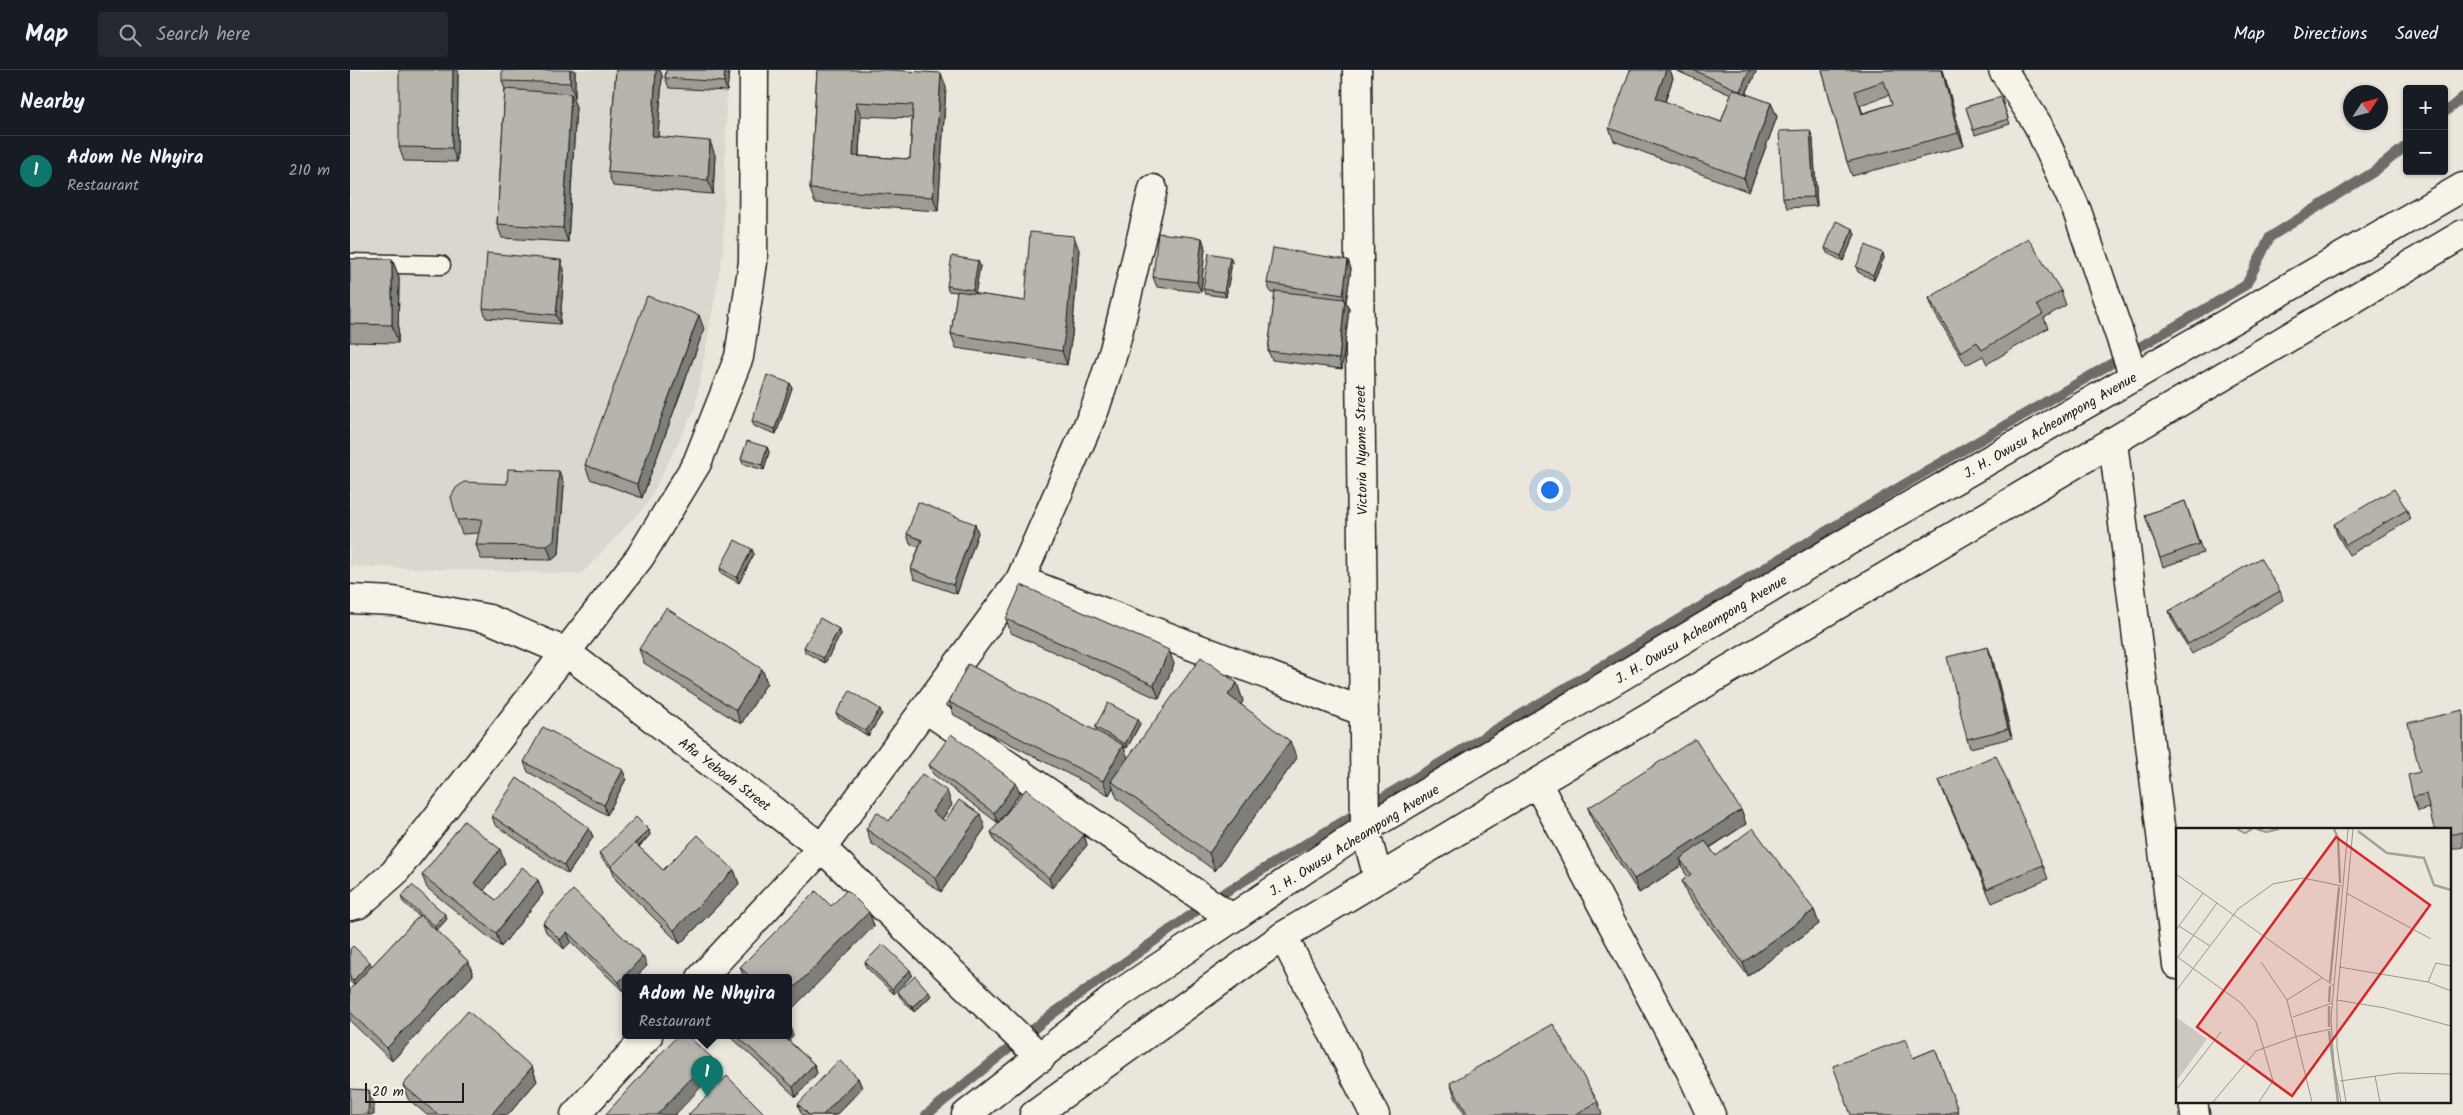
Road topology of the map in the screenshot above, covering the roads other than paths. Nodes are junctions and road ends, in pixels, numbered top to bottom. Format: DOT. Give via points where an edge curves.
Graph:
graph roads {
  1 [pos="754,70"];
  2 [pos="1357,70"];
  3 [pos="2003,70"];
  4 [pos="2463,187"];
  5 [pos="1153,188"];
  6 [pos="2463,234"];
  7 [pos="350,262"];
  8 [pos="440,265"];
  9 [pos="2134,378"];
  10 [pos="2112,442"];
  11 [pos="1020,580"];
  12 [pos="350,599"];
  13 [pos="566,652"];
  14 [pos="926,709"];
  15 [pos="1364,712"];
  16 [pos="1536,783"];
  17 [pos="1366,830"];
  18 [pos="822,848"];
  19 [pos="1378,878"];
  20 [pos="350,906"];
  21 [pos="1232,918"];
  22 [pos="1283,936"];
  23 [pos="2176,958"];
  24 [pos="705,974"];
  25 [pos="645,1039"];
  26 [pos="1041,1058"];
  27 [pos="2193,1102"];
  28 [pos="575,1115"];
  29 [pos="966,1115"];
  30 [pos="1034,1115"];
  31 [pos="1375,1115"];
  32 [pos="1711,1115"];
  33 [pos="2195,1115"];
  1 -- 13 [label="street" via="752,262 739,357 698,464 640,557"];
  2 -- 15 [label="street, Victoria Nyame Street"];
  3 -- 9 [label="street" via="2038,125 2077,211"];
  4 -- 9 [label="street, J. H. Owusu Acheampong Avenue"];
  5 -- 11 [label="street" via="1114,350 1096,409"];
  6 -- 10 [label="street"];
  7 -- 8 [label="lane"];
  9 -- 17 [label="street, J. H. Owusu Acheampong Avenue" via="1850,540"];
  10 -- 16 [label="street"];
  10 -- 23 [label="street"];
  11 -- 14 [label="street"];
  11 -- 15 [label="street"];
  12 -- 13 [label="street, Afia Yeboah Street" via="393,601 489,619"];
  13 -- 18 [label="street, Afia Yeboah Street"];
  13 -- 20 [label="street" via="394,873 359,904"];
  14 -- 18 [label="street"];
  14 -- 21 [label="street"];
  15 -- 17 [label="street, Victoria Nyame Street"];
  16 -- 19 [label="street"];
  16 -- 32 [label="street"];
  17 -- 19 [label="street, Victoria Nyame Street"];
  17 -- 21 [label="street, J. H. Owusu Acheampong Avenue"];
  18 -- 24 [label="street"];
  18 -- 26 [label="street, Afia Yeboah Street"];
  19 -- 22 [label="street"];
  21 -- 26 [label="street, J. H. Owusu Acheampong Avenue" via="1119,994"];
  22 -- 30 [label="street"];
  22 -- 31 [label="street"];
  25 -- 28 [label="street"];
  26 -- 29 [label="street, J. H. Owusu Acheampong Avenue"];
  27 -- 33 [label="street"];
}
